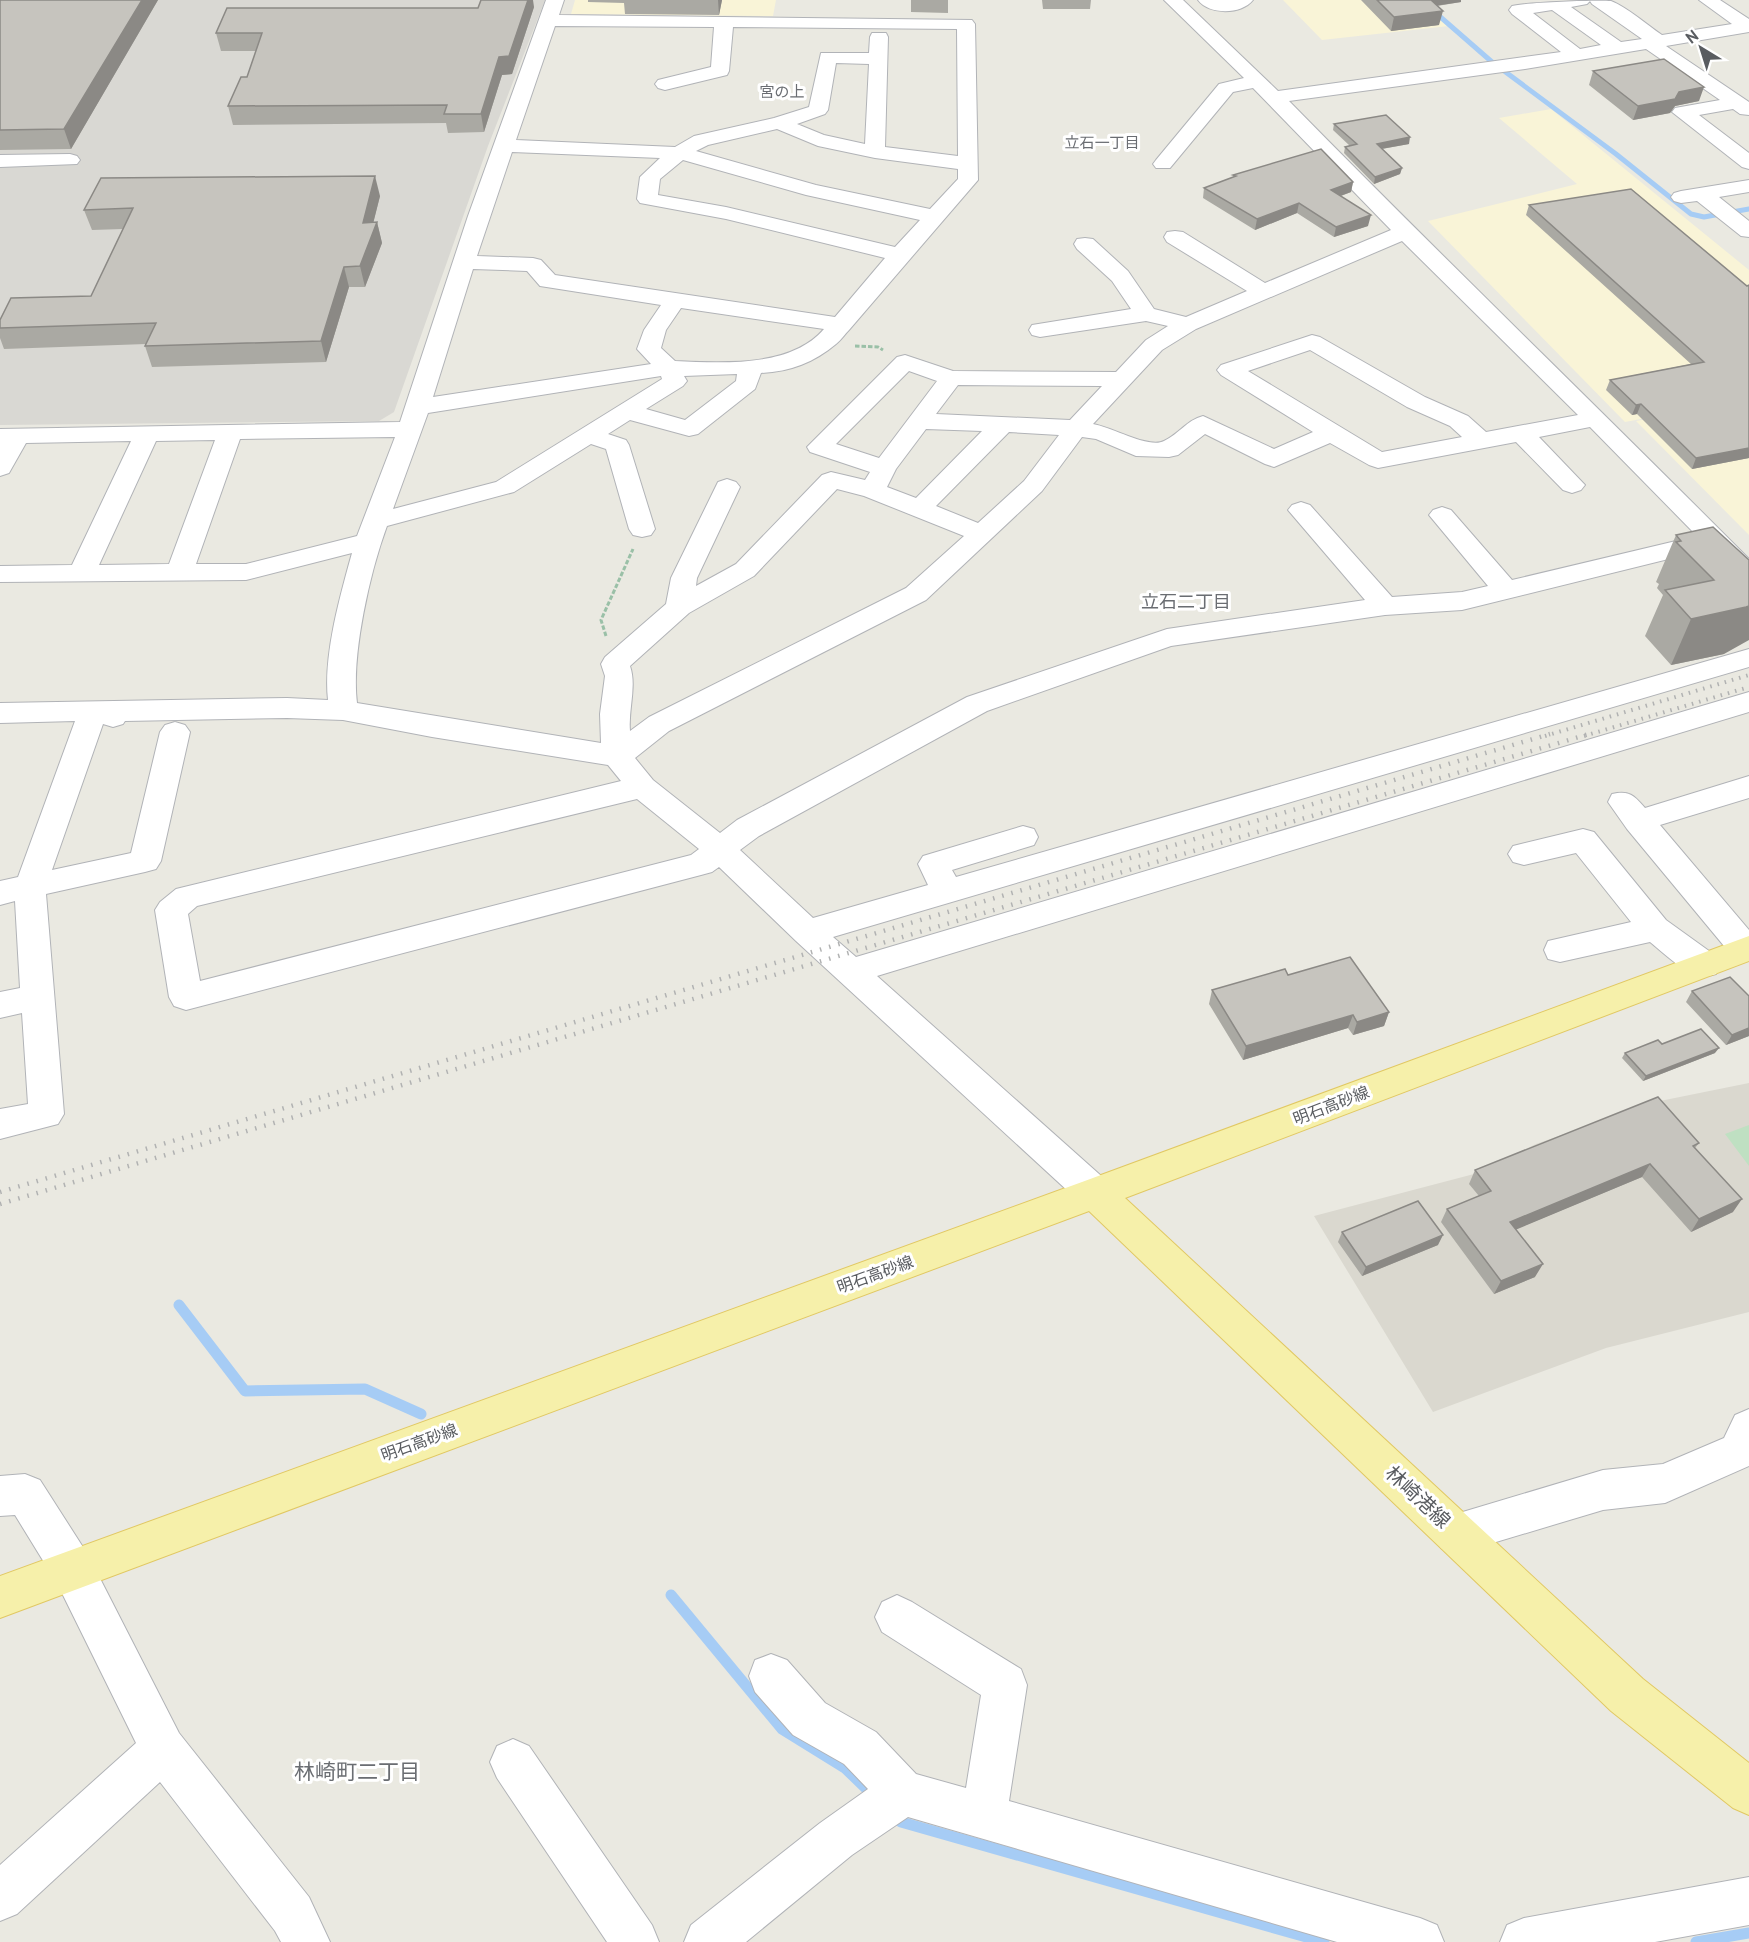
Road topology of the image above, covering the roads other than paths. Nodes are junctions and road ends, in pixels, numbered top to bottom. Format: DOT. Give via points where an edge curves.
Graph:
graph roads {
  1 [pos="555,0"];
  2 [pos="1173,0"];
  3 [pos="1206,0"];
  4 [pos="1244,0"];
  5 [pos="1581,0"];
  6 [pos="1598,0"];
  7 [pos="1708,0"];
  8 [pos="1555,4"];
  9 [pos="548,20"];
  10 [pos="724,22"];
  11 [pos="879,23"];
  12 [pos="1654,42"];
  13 [pos="1617,48"];
  14 [pos="1577,55"];
  15 [pos="878,59"];
  16 [pos="1257,81"];
  17 [pos="665,84"];
  18 [pos="1274,98"];
  19 [pos="1743,107"];
  20 [pos="779,123"];
  21 [pos="504,146"];
  22 [pos="679,153"];
  23 [pos="875,153"];
  24 [pos="70,160"];
  25 [pos="0,161"];
  26 [pos="1749,163"];
  27 [pos="969,164"];
  28 [pos="1163,164"];
  29 [pos="1749,186"];
  30 [pos="934,216"];
  31 [pos="1749,231"];
  32 [pos="1405,232"];
  33 [pos="1175,237"];
  34 [pos="1085,244"];
  35 [pos="899,255"];
  36 [pos="465,262"];
  37 [pos="1262,291"];
  38 [pos="675,300"];
  39 [pos="1146,314"];
  40 [pos="1188,324"];
  41 [pos="841,325"];
  42 [pos="1040,330"];
  43 [pos="751,367"];
  44 [pos="669,369"];
  45 [pos="951,378"];
  46 [pos="1124,379"];
  47 [pos="626,411"];
  48 [pos="414,418"];
  49 [pos="1596,419"];
  50 [pos="920,421"];
  51 [pos="1002,426"];
  52 [pos="1076,428"];
  53 [pos="230,432"];
  54 [pos="147,433"];
  55 [pos="1331,433"];
  56 [pos="1521,433"];
  57 [pos="588,435"];
  58 [pos="9,436"];
  59 [pos="1480,440"];
  60 [pos="0,468"];
  61 [pos="879,479"];
  62 [pos="1572,485"];
  63 [pos="727,487"];
  64 [pos="921,507"];
  65 [pos="1301,510"];
  66 [pos="1442,515"];
  67 [pos="642,529"];
  68 [pos="372,531"];
  69 [pos="983,534"];
  70 [pos="1716,539"];
  71 [pos="178,573"];
  72 [pos="0,574"];
  73 [pos="81,574"];
  74 [pos="1749,574"];
  75 [pos="1506,590"];
  76 [pos="1385,606"];
  77 [pos="680,607"];
  78 [pos="1749,658"];
  79 [pos="1749,702"];
  80 [pos="343,710"];
  81 [pos="93,712"];
  82 [pos="0,713"];
  83 [pos="252,731"];
  84 [pos="175,732"];
  85 [pos="617,756"];
  86 [pos="642,787"];
  87 [pos="1749,787"];
  88 [pos="1023,837"];
  89 [pos="721,850"];
  90 [pos="1524,854"];
  91 [pos="15,890"];
  92 [pos="946,891"];
  93 [pos="1655,929"];
  94 [pos="807,932"];
  95 [pos="1748,949"];
  96 [pos="1560,950"];
  97 [pos="1704,965"];
  98 [pos="850,971"];
  99 [pos="38,997"];
  100 [pos="0,1005"];
  101 [pos="0,1124"];
  102 [pos="1095,1193"];
  103 [pos="1749,1428"];
  104 [pos="0,1496"];
  105 [pos="1456,1534"];
  106 [pos="73,1570"];
  107 [pos="0,1597"];
  108 [pos="897,1617"];
  109 [pos="771,1676"];
  110 [pos="163,1749"];
  111 [pos="513,1761"];
  112 [pos="1749,1792"];
  113 [pos="903,1793"];
  114 [pos="984,1816"];
  115 [pos="0,1897"];
  116 [pos="1749,1901"];
  117 [pos="306,1942"];
  118 [pos="635,1942"];
  119 [pos="708,1942"];
  120 [pos="1420,1942"];
  121 [pos="1524,1942"];
  1 -- 9 [label="street"];
  2 -- 16 [label="street"];
  3 -- 4 [label="street" via="1220,6"];
  5 -- 8 [label="street"];
  6 -- 12 [label="street"];
  7 -- 12 [label="street" via="1749,27"];
  8 -- 13 [label="street"];
  8 -- 14 [label="street" via="1518,10"];
  9 -- 10 [label="street"];
  9 -- 21 [label="street"];
  10 -- 11 [label="street"];
  10 -- 17 [label="street" via="720,71"];
  11 -- 15 [label="street"];
  11 -- 27 [label="street" via="966,24"];
  12 -- 13 [label="street"];
  12 -- 19 [label="street"];
  13 -- 14 [label="street"];
  14 -- 18 [label="street"];
  15 -- 20 [label="street" via="828,57 818,110"];
  15 -- 23 [label="street"];
  16 -- 18 [label="street"];
  16 -- 28 [label="street" via="1226,88"];
  18 -- 32 [label="street"];
  19 -- 26 [label="street" via="1682,112"];
  20 -- 22 [label="street" via="701,140"];
  20 -- 23 [label="street" via="818,140"];
  21 -- 22 [label="street"];
  21 -- 36 [label="street"];
  22 -- 30 [label="street" via="813,191"];
  22 -- 35 [label="street" via="650,177 647,199 726,213"];
  23 -- 27 [label="street"];
  24 -- 25 [label="street"];
  27 -- 30 [label="street" via="968,180"];
  29 -- 31 [label="street" via="1692,195"];
  30 -- 35 [label="street"];
  32 -- 37 [label="street"];
  32 -- 49 [label="street"];
  33 -- 37 [label="street"];
  34 -- 39 [label="street" via="1120,276"];
  35 -- 41 [label="street"];
  36 -- 38 [label="street" via="533,265 548,281"];
  36 -- 48 [label="street"];
  37 -- 40 [label="street"];
  38 -- 41 [label="street"];
  38 -- 44 [label="street" via="655,330 649,349"];
  39 -- 40 [label="street"];
  39 -- 42 [label="street"];
  40 -- 46 [label="street" via="1154,345"];
  41 -- 43 [label="street" via="830,338 780,365"];
  43 -- 44 [label="street"];
  43 -- 47 [label="street" via="747,384 689,429"];
  44 -- 47 [label="street" via="675,381"];
  44 -- 48 [label="street"];
  45 -- 46 [label="street"];
  45 -- 50 [label="street"];
  45 -- 61 [label="street" via="905,362 819,447"];
  46 -- 52 [label="street"];
  47 -- 57 [label="street"];
  48 -- 53 [label="street"];
  48 -- 68 [label="street"];
  49 -- 56 [label="street"];
  49 -- 70 [label="street"];
  50 -- 51 [label="street"];
  50 -- 61 [label="street"];
  51 -- 52 [label="street"];
  51 -- 64 [label="street"];
  52 -- 55 [label="street" via="1103,433 1136,449 1168,450 1203,423 1274,459"];
  52 -- 69 [label="street" via="1033,486"];
  53 -- 54 [label="street"];
  53 -- 71 [label="street"];
  54 -- 58 [label="street"];
  54 -- 73 [label="street"];
  55 -- 59 [label="street" via="1378,460"];
  55 -- 59 [label="street" via="1229,370 1312,342 1416,402 1459,421"];
  56 -- 59 [label="street"];
  56 -- 62 [label="street"];
  57 -- 67 [label="street" via="617,445"];
  57 -- 68 [label="street" via="505,487"];
  58 -- 60 [label="street"];
  61 -- 64 [label="street"];
  61 -- 77 [label="street" via="831,480 745,570"];
  63 -- 77 [label="street" via="684,578"];
  64 -- 69 [label="street"];
  65 -- 76 [label="street"];
  66 -- 75 [label="street"];
  68 -- 71 [label="street" via="246,572"];
  68 -- 80 [label="street" via="354,594 340,682"];
  69 -- 85 [label="street" via="916,594 659,724"];
  70 -- 74 [label="street"];
  70 -- 75 [label="street"];
  71 -- 73 [label="street"];
  72 -- 73 [label="street"];
  75 -- 76 [label="street" via="1462,601"];
  76 -- 89 [label="street" via="1167,638 977,704 748,828"];
  77 -- 85 [label="street" via="615,664 619,676 614,714"];
  78 -- 92 [label="street"];
  79 -- 98 [label="street"];
  80 -- 81 [label="street"];
  80 -- 85 [label="street"];
  81 -- 82 [label="street"];
  81 -- 84 [label="street"];
  81 -- 91 [label="street"];
  83 -- 84 [label="street"];
  84 -- 91 [label="street" via="145,861"];
  85 -- 86 [label="street"];
  86 -- 89 [label="street"];
  86 -- 89 [label="street" via="187,897 171,910 186,997 701,864"];
  87 -- 95 [label="street" via="1631,812"];
  88 -- 92 [label="street" via="934,864"];
  89 -- 94 [label="street"];
  90 -- 93 [label="street" via="1583,840"];
  91 -- 99 [label="street"];
  92 -- 94 [label="street"];
  93 -- 96 [label="street"];
  93 -- 97 [label="street"];
  94 -- 98 [label="street"];
  95 -- 97 [label="main road, 明石高砂線"];
  97 -- 102 [label="main road, 明石高砂線"];
  98 -- 102 [label="street"];
  99 -- 100 [label="street"];
  99 -- 101 [label="street" via="46,1114"];
  102 -- 105 [label="main road, 林崎港線"];
  102 -- 106 [label="main road, 明石高砂線"];
  103 -- 105 [label="street" via="1738,1451 1665,1483 1603,1490"];
  104 -- 106 [label="street" via="25,1494"];
  105 -- 112 [label="main road, 林崎港線" via="1627,1695"];
  106 -- 107 [label="main road, 明石高砂線"];
  106 -- 110 [label="street"];
  108 -- 114 [label="street" via="1005,1685"];
  109 -- 113 [label="street" via="809,1719 860,1748"];
  110 -- 115 [label="street"];
  110 -- 117 [label="street" via="292,1914"];
  111 -- 118 [label="street"];
  113 -- 114 [label="street"];
  113 -- 119 [label="street" via="836,1839"];
  114 -- 120 [label="street"];
  116 -- 121 [label="street"];
}
